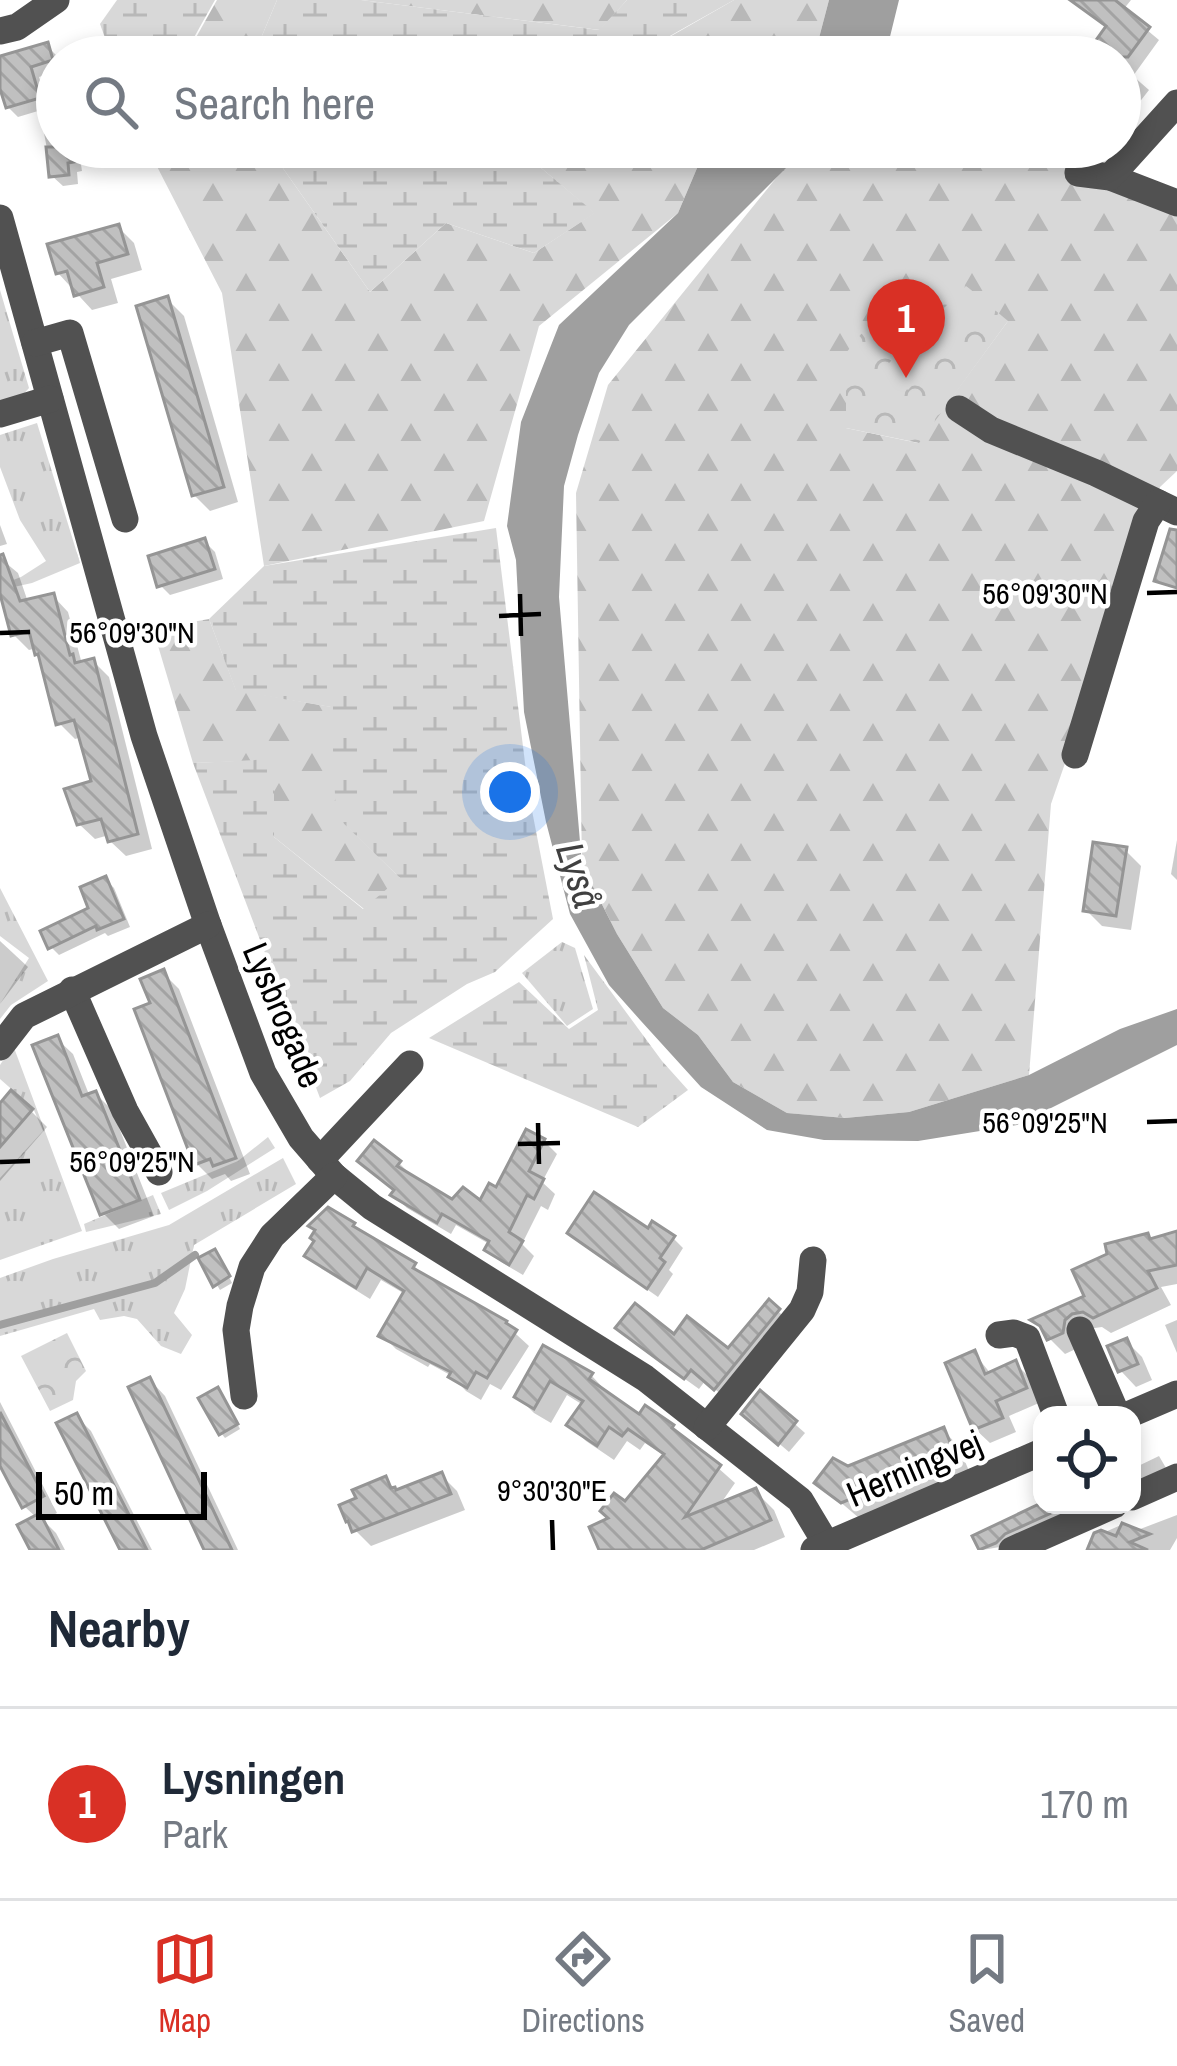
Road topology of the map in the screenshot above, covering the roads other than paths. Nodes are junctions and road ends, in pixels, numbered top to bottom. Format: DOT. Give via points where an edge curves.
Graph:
graph roads {
  1 [pos="56,0"];
  2 [pos="0,31"];
  3 [pos="1177,103"];
  4 [pos="1141,143"];
  5 [pos="1118,168"];
  6 [pos="1078,173"];
  7 [pos="1110,177"];
  8 [pos="1177,203"];
  9 [pos="0,218"];
  10 [pos="35,343"];
  11 [pos="50,399"];
  12 [pos="959,409"];
  13 [pos="0,414"];
  14 [pos="111,472"];
  15 [pos="74,482"];
  16 [pos="1168,507"];
  17 [pos="124,519"];
  18 [pos="1075,754"];
  19 [pos="208,925"];
  20 [pos="72,990"];
  21 [pos="0,1047"];
  22 [pos="410,1064"];
  23 [pos="327,1168"];
  24 [pos="160,1172"];
  25 [pos="813,1260"];
  26 [pos="1080,1330"];
  27 [pos="999,1335"];
  28 [pos="244,1396"];
  29 [pos="1176,1396"];
  30 [pos="1053,1406"];
  31 [pos="1113,1406"];
  32 [pos="1141,1410"];
  33 [pos="707,1426"];
  34 [pos="1033,1456"];
  35 [pos="1177,1477"];
  36 [pos="1141,1493"];
  37 [pos="1094,1514"];
  38 [pos="821,1547"];
  39 [pos="1016,1549"];
  1 -- 2 [label="street"];
  3 -- 4 [label="street"];
  5 -- 7 [label="street"];
  6 -- 7 [label="street"];
  7 -- 8 [label="street"];
  9 -- 10 [label="street, Lysbrogade"];
  10 -- 11 [label="street, Lysbrogade"];
  10 -- 14 [label="street" via="70,333"];
  11 -- 13 [label="street"];
  11 -- 15 [label="street, Lysbrogade"];
  12 -- 16 [label="street"];
  14 -- 15 [label="street"];
  14 -- 17 [label="street"];
  15 -- 19 [label="street, Lysbrogade"];
  16 -- 18 [label="street" via="1146,521"];
  19 -- 20 [label="street"];
  19 -- 23 [label="street, Lysbrogade" via="262,1073"];
  20 -- 21 [label="street" via="24,1016"];
  20 -- 24 [label="street"];
  22 -- 23 [label="street"];
  23 -- 28 [label="street" via="252,1267 236,1330"];
  23 -- 33 [label="street, Lysbrogade" via="372,1208 645,1378"];
  25 -- 33 [label="street" via="802,1310"];
  26 -- 31 [label="street"];
  27 -- 30 [label="street" via="1027,1338"];
  29 -- 32 [label="street"];
  33 -- 38 [label="street, Lysbrogade" via="800,1499"];
  34 -- 38 [label="street, Herningvej"];
  35 -- 36 [label="street"];
  37 -- 39 [label="street"];
}
